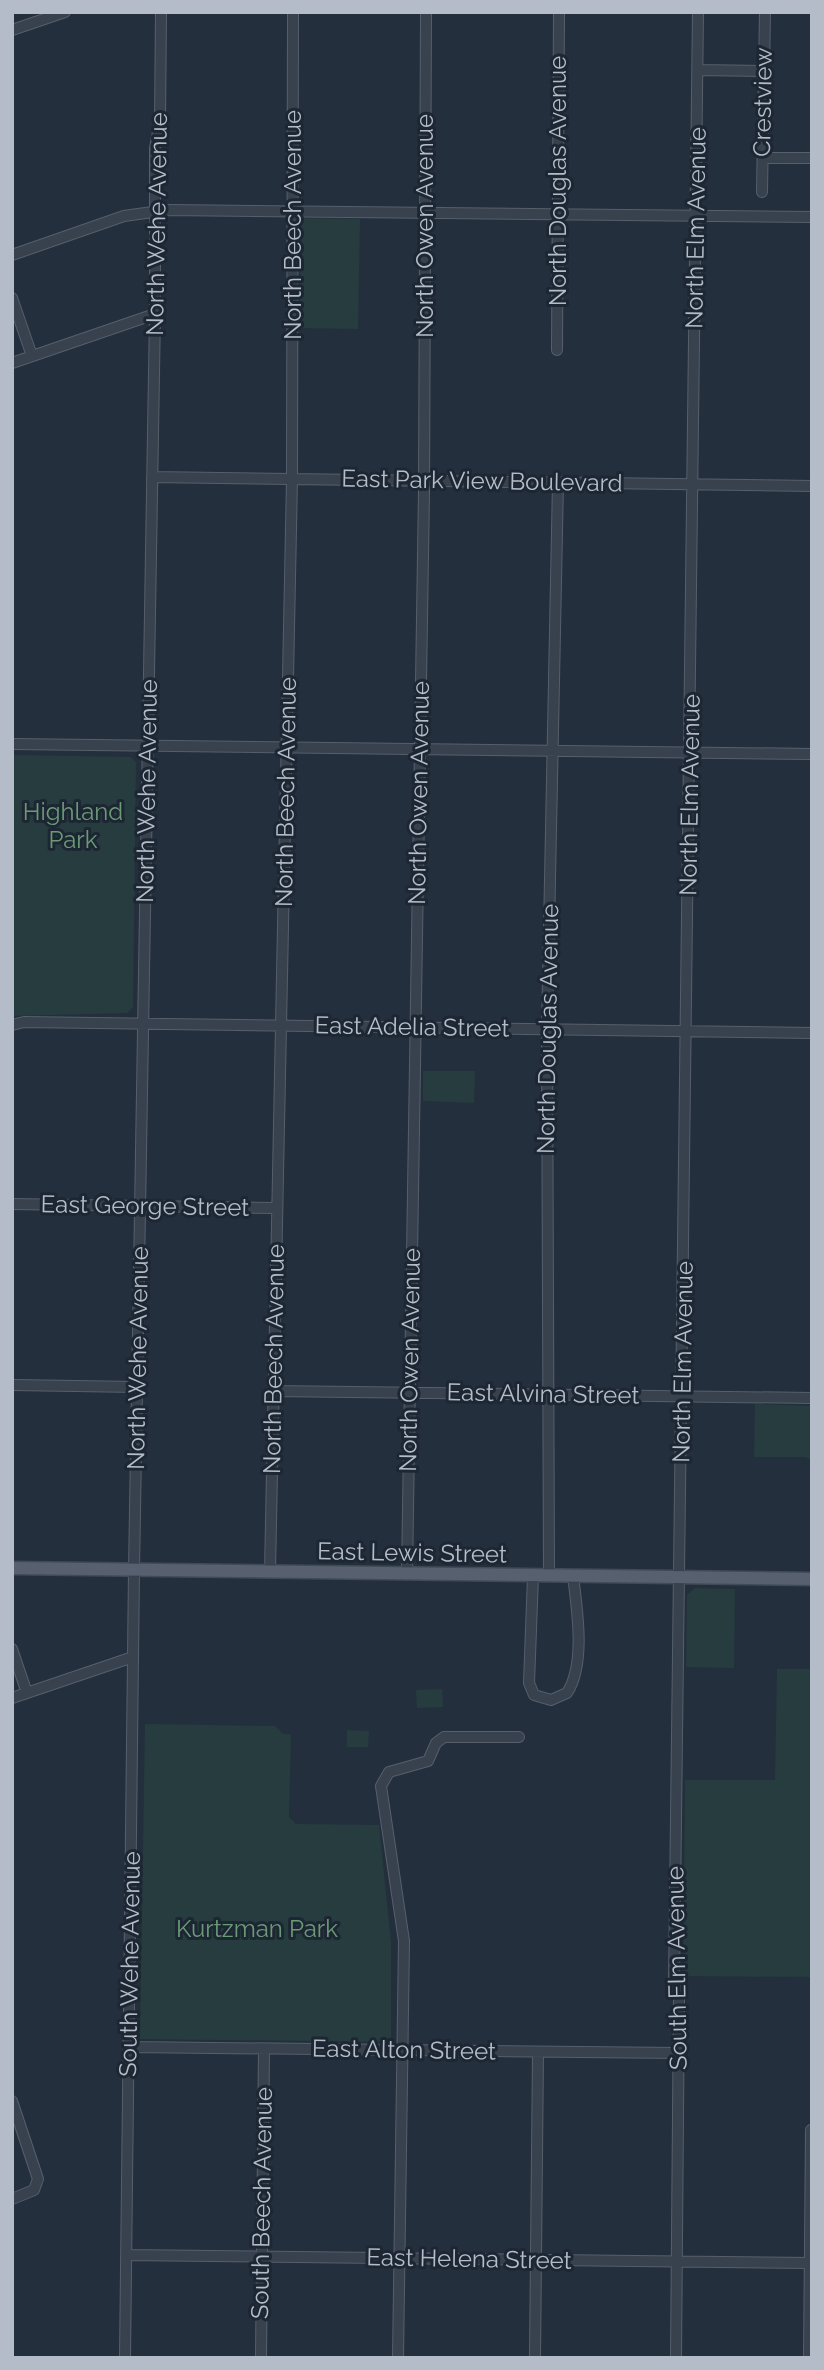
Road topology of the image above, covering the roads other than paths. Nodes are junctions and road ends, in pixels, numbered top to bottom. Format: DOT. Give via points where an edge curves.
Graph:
graph roads {
  1 [pos="65,12"];
  2 [pos="160,12"];
  3 [pos="293,12"];
  4 [pos="426,12"];
  5 [pos="559,12"];
  6 [pos="698,12"];
  7 [pos="765,12"];
  8 [pos="12,30"];
  9 [pos="698,70"];
  10 [pos="763,71"];
  11 [pos="763,158"];
  12 [pos="812,158"];
  13 [pos="762,192"];
  14 [pos="293,211"];
  15 [pos="155,212"];
  16 [pos="425,213"];
  17 [pos="558,214"];
  18 [pos="697,216"];
  19 [pos="812,217"];
  20 [pos="12,255"];
  21 [pos="12,298"];
  22 [pos="155,314"];
  23 [pos="557,350"];
  24 [pos="32,356"];
  25 [pos="12,363"];
  26 [pos="152,477"];
  27 [pos="292,479"];
  28 [pos="424,481"];
  29 [pos="558,482"];
  30 [pos="694,484"];
  31 [pos="812,486"];
  32 [pos="12,744"];
  33 [pos="148,746"];
  34 [pos="287,748"];
  35 [pos="420,749"];
  36 [pos="552,751"];
  37 [pos="691,753"];
  38 [pos="812,754"];
  39 [pos="144,1024"];
  40 [pos="12,1025"];
  41 [pos="281,1026"];
  42 [pos="415,1028"];
  43 [pos="547,1029"];
  44 [pos="688,1031"];
  45 [pos="812,1033"];
  46 [pos="12,1205"];
  47 [pos="140,1206"];
  48 [pos="277,1208"];
  49 [pos="12,1385"];
  50 [pos="137,1387"];
  51 [pos="274,1391"];
  52 [pos="410,1393"];
  53 [pos="548,1394"];
  54 [pos="682,1396"];
  55 [pos="812,1398"];
  56 [pos="12,1568"];
  57 [pos="134,1570"];
  58 [pos="270,1572"];
  59 [pos="407,1574"];
  60 [pos="533,1576"];
  61 [pos="549,1576"];
  62 [pos="573,1576"];
  63 [pos="680,1578"];
  64 [pos="812,1579"];
  65 [pos="12,1648"];
  66 [pos="133,1657"];
  67 [pos="27,1693"];
  68 [pos="12,1698"];
  69 [pos="519,1737"];
  70 [pos="130,2047"];
  71 [pos="264,2049"];
  72 [pos="401,2050"];
  73 [pos="538,2052"];
  74 [pos="679,2053"];
  75 [pos="12,2101"];
  76 [pos="811,2130"];
  77 [pos="12,2199"];
  78 [pos="127,2255"];
  79 [pos="261,2257"];
  80 [pos="399,2258"];
  81 [pos="537,2260"];
  82 [pos="678,2262"];
  83 [pos="811,2263"];
  84 [pos="125,2358"];
  85 [pos="261,2358"];
  86 [pos="398,2358"];
  87 [pos="535,2358"];
  88 [pos="676,2358"];
  89 [pos="809,2358"];
  1 -- 8 [label="street"];
  2 -- 15 [label="street, North Wehe Avenue"];
  3 -- 14 [label="street, North Beech Avenue"];
  4 -- 16 [label="street, North Owen Avenue"];
  5 -- 17 [label="street, North Douglas Avenue"];
  6 -- 9 [label="street, North Elm Avenue"];
  7 -- 10 [label="street, Crestview"];
  9 -- 10 [label="street"];
  9 -- 18 [label="street, North Elm Avenue"];
  10 -- 11 [label="street, Crestview"];
  11 -- 12 [label="street"];
  11 -- 13 [label="street, Crestview"];
  14 -- 15 [label="street"];
  14 -- 16 [label="street"];
  14 -- 27 [label="street, North Beech Avenue"];
  15 -- 20 [label="street" via="124,216"];
  15 -- 22 [label="street, North Wehe Avenue"];
  16 -- 17 [label="street"];
  16 -- 28 [label="street, North Owen Avenue"];
  17 -- 18 [label="street"];
  17 -- 23 [label="street, North Douglas Avenue"];
  18 -- 19 [label="street"];
  18 -- 30 [label="street, North Elm Avenue"];
  21 -- 24 [label="street"];
  22 -- 24 [label="street"];
  22 -- 26 [label="street, North Wehe Avenue"];
  24 -- 25 [label="street"];
  26 -- 27 [label="street, East Park View Boulevard"];
  26 -- 33 [label="street, North Wehe Avenue"];
  27 -- 28 [label="street, East Park View Boulevard"];
  27 -- 34 [label="street, North Beech Avenue"];
  28 -- 29 [label="street, East Park View Boulevard"];
  28 -- 35 [label="street, North Owen Avenue"];
  29 -- 30 [label="street, East Park View Boulevard"];
  29 -- 36 [label="street, North Douglas Avenue"];
  30 -- 31 [label="street, East Park View Boulevard"];
  30 -- 37 [label="street, North Elm Avenue"];
  32 -- 33 [label="street"];
  33 -- 34 [label="street"];
  33 -- 39 [label="street, North Wehe Avenue"];
  34 -- 35 [label="street"];
  34 -- 41 [label="street, North Beech Avenue"];
  35 -- 36 [label="street"];
  35 -- 42 [label="street, North Owen Avenue"];
  36 -- 37 [label="street"];
  36 -- 43 [label="street, North Douglas Avenue"];
  37 -- 38 [label="street"];
  37 -- 44 [label="street, North Elm Avenue"];
  39 -- 40 [label="street, East Adelia Street"];
  39 -- 41 [label="street, East Adelia Street"];
  39 -- 47 [label="street, North Wehe Avenue"];
  41 -- 42 [label="street, East Adelia Street"];
  41 -- 48 [label="street, North Beech Avenue"];
  42 -- 43 [label="street, East Adelia Street"];
  42 -- 52 [label="street, North Owen Avenue"];
  43 -- 44 [label="street, East Adelia Street"];
  43 -- 53 [label="street, North Douglas Avenue"];
  44 -- 45 [label="street, East Adelia Street"];
  44 -- 54 [label="street, North Elm Avenue"];
  46 -- 47 [label="street, East George Street"];
  47 -- 48 [label="street, East George Street"];
  47 -- 50 [label="street, North Wehe Avenue"];
  48 -- 51 [label="street, North Beech Avenue"];
  49 -- 50 [label="street"];
  50 -- 57 [label="street, North Wehe Avenue"];
  51 -- 52 [label="street, East Alvina Street"];
  51 -- 58 [label="street, North Beech Avenue"];
  52 -- 53 [label="street, East Alvina Street"];
  52 -- 59 [label="street, North Owen Avenue"];
  53 -- 54 [label="street, East Alvina Street"];
  53 -- 61 [label="street, North Douglas Avenue"];
  54 -- 55 [label="street, East Alvina Street"];
  54 -- 63 [label="street, North Elm Avenue"];
  56 -- 57 [label="main road, East Lewis Street"];
  57 -- 58 [label="main road, East Lewis Street"];
  57 -- 66 [label="street, South Wehe Avenue"];
  58 -- 59 [label="main road, East Lewis Street"];
  59 -- 60 [label="main road, East Lewis Street"];
  60 -- 61 [label="main road, East Lewis Street"];
  60 -- 62 [label="street" via="529,1684 534,1695 551,1700 567,1693 573,1681 579,1630"];
  61 -- 62 [label="main road, East Lewis Street"];
  62 -- 63 [label="main road, East Lewis Street"];
  63 -- 64 [label="main road, East Lewis Street"];
  63 -- 74 [label="street, South Elm Avenue" via="674,1983 680,1994"];
  65 -- 67 [label="street"];
  66 -- 67 [label="street"];
  66 -- 70 [label="street, South Wehe Avenue"];
  67 -- 68 [label="street"];
  69 -- 72 [label="street" via="444,1737 428,1761 398,1767 384,1777 381,1793 404,1941"];
  70 -- 71 [label="street, East Alton Street"];
  70 -- 78 [label="street, South Wehe Avenue"];
  71 -- 72 [label="street, East Alton Street"];
  71 -- 79 [label="street, South Beech Avenue"];
  72 -- 73 [label="street, East Alton Street"];
  72 -- 80 [label="street"];
  73 -- 74 [label="street, East Alton Street"];
  73 -- 81 [label="street"];
  74 -- 82 [label="street, South Elm Avenue"];
  75 -- 77 [label="street" via="37,2172 37,2185"];
  76 -- 83 [label="street"];
  78 -- 79 [label="street, East Helena Street"];
  78 -- 84 [label="street, South Wehe Avenue"];
  79 -- 80 [label="street, East Helena Street"];
  79 -- 85 [label="street, South Beech Avenue"];
  80 -- 81 [label="street, East Helena Street"];
  80 -- 86 [label="street"];
  81 -- 82 [label="street, East Helena Street"];
  81 -- 87 [label="street"];
  82 -- 83 [label="street, East Helena Street"];
  82 -- 88 [label="street, South Elm Avenue"];
  83 -- 89 [label="street"];
}
